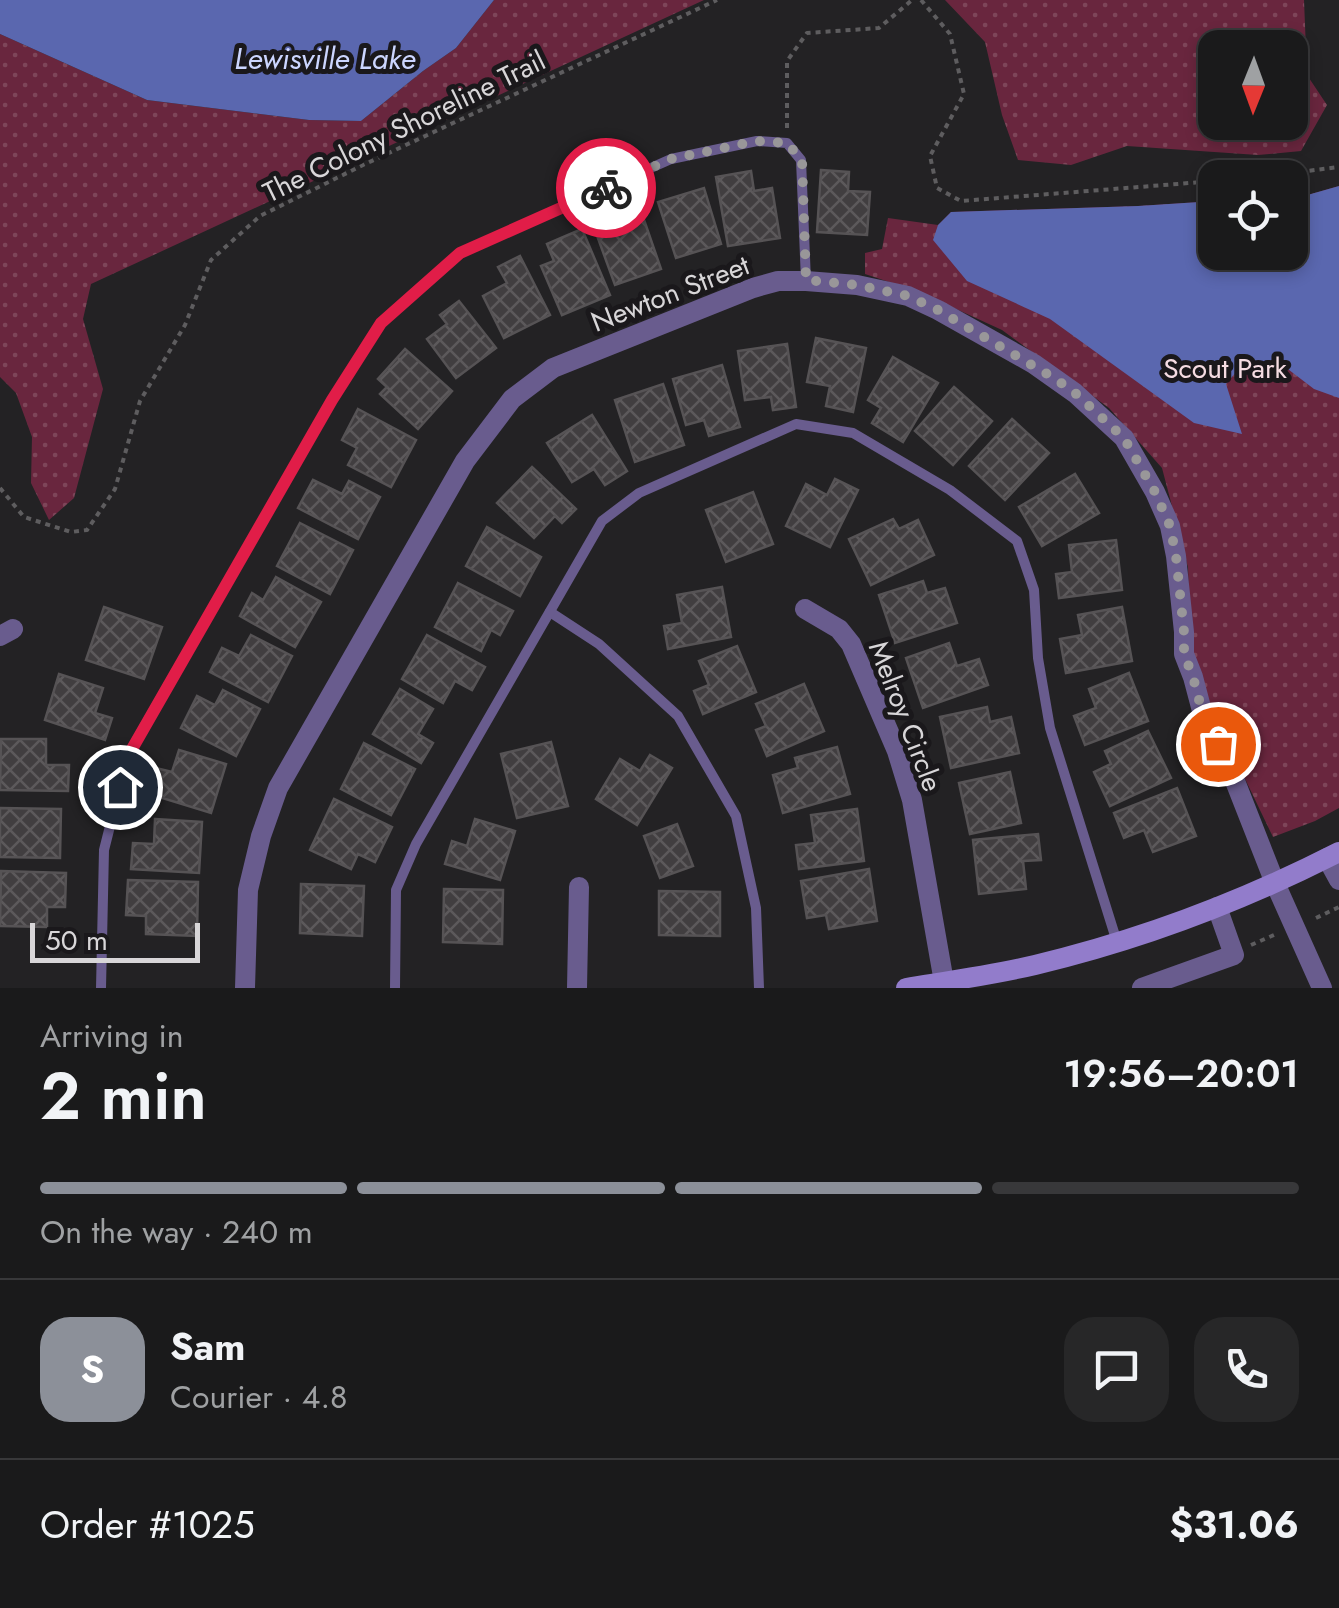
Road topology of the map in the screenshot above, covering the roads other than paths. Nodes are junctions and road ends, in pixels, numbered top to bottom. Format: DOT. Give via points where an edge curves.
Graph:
graph roads {
  1 [pos="806,280"];
  2 [pos="805,609"];
  3 [pos="550,612"];
  4 [pos="1333,855"];
  5 [pos="1339,880"];
  6 [pos="1275,883"];
  7 [pos="579,887"];
  8 [pos="1218,908"];
  9 [pos="1117,943"];
  10 [pos="944,982"];
  11 [pos="101,988"];
  12 [pos="245,988"];
  13 [pos="395,988"];
  14 [pos="577,988"];
  15 [pos="759,988"];
  16 [pos="906,988"];
  17 [pos="1142,988"];
  18 [pos="1322,988"];
  1 -- 6 [label="street, Newton Street" via="908,296 938,310 1034,364 1124,438 1170,526 1184,654"];
  1 -- 11 [label="lane" via="802,160 787,143 757,141 671,159 460,253 381,323 128,756 104,850"];
  1 -- 12 [label="street, Newton Street" via="752,288 553,368 512,398 465,461 278,788 248,890"];
  2 -- 10 [label="street, Melroy Circle" via="851,644 897,751"];
  3 -- 9 [label="lane" via="602,521 639,493 796,424 853,433 950,490 1018,541 1034,590 1050,728"];
  3 -- 13 [label="lane" via="396,890"];
  3 -- 15 [label="lane" via="599,644 678,716 736,816 756,908"];
  4 -- 5 [label="street"];
  4 -- 6 [label="main road"];
  6 -- 8 [label="main road"];
  6 -- 18 [label="street, Newton Street"];
  7 -- 14 [label="street"];
  8 -- 9 [label="main road"];
  8 -- 17 [label="street" via="1234,955"];
  9 -- 10 [label="main road"];
  10 -- 16 [label="main road"];
}
